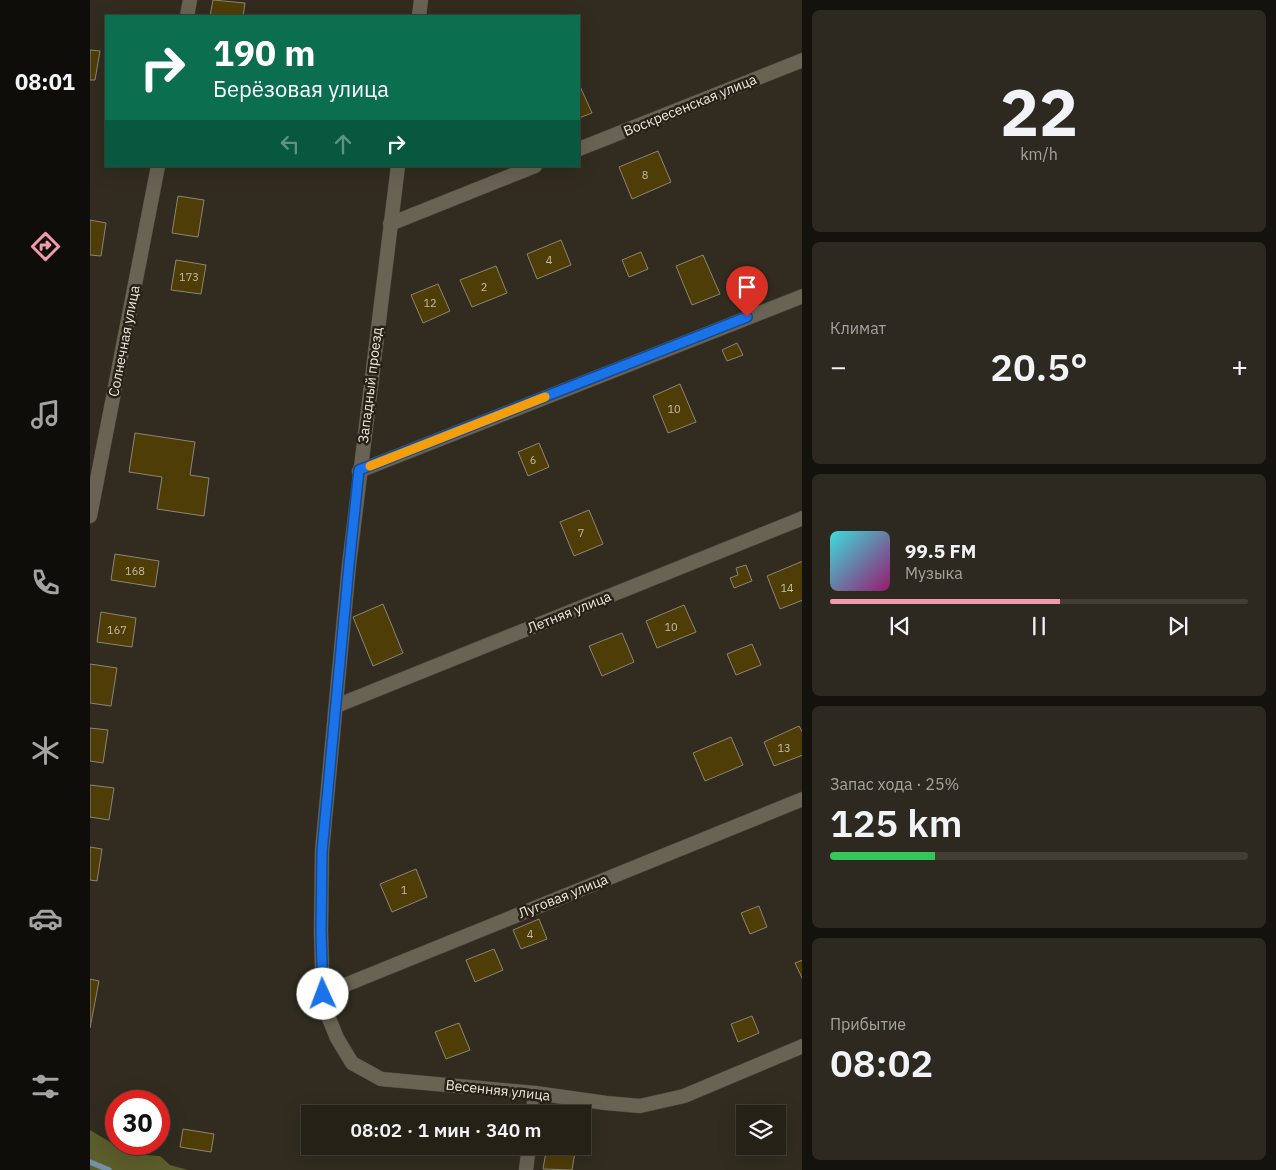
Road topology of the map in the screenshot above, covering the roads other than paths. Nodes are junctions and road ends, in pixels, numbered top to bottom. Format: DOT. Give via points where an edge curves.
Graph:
graph roads {
  1 [pos="190,0"];
  2 [pos="421,0"];
  3 [pos="187,15"];
  4 [pos="419,15"];
  5 [pos="802,60"];
  6 [pos="580,149"];
  7 [pos="158,167"];
  8 [pos="398,167"];
  9 [pos="532,167"];
  10 [pos="390,224"];
  11 [pos="802,296"];
  12 [pos="359,470"];
  13 [pos="90,516"];
  14 [pos="802,518"];
  15 [pos="336,706"];
  16 [pos="802,799"];
  17 [pos="323,994"];
  18 [pos="802,1046"];
  19 [pos="535,1093"];
  20 [pos="534,1105"];
  21 [pos="528,1155"];
  22 [pos="526,1170"];
  1 -- 3 [label="street"];
  2 -- 4 [label="street"];
  5 -- 6 [label="street, Воскресенская улица"];
  7 -- 13 [label="street, Солнечная улица"];
  8 -- 10 [label="street, Западный проезд"];
  9 -- 10 [label="street"];
  10 -- 12 [label="street, Западный проезд"];
  11 -- 12 [label="street"];
  12 -- 15 [label="street, Западный проезд"];
  14 -- 15 [label="street, Летняя улица"];
  15 -- 17 [label="street, Западный проезд" via="322,852"];
  16 -- 17 [label="street, Луговая улица"];
  17 -- 19 [label="street, Весенняя улица" via="323,1004 337,1038 352,1063 381,1079"];
  18 -- 19 [label="street, Весенняя улица" via="684,1096 640,1106"];
  19 -- 20 [label="street"];
  21 -- 22 [label="street"];
}
